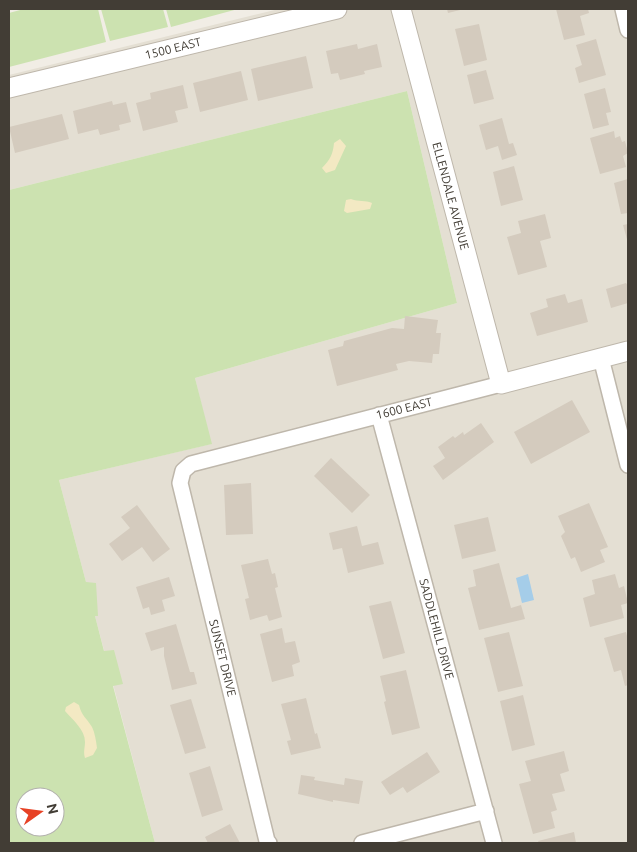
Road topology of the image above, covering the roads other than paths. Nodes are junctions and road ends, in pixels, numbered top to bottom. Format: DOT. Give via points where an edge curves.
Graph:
graph roads {
  1 [pos="337,9"];
  2 [pos="400,9"];
  3 [pos="623,9"];
  4 [pos="628,30"];
  5 [pos="9,88"];
  6 [pos="628,351"];
  7 [pos="601,358"];
  8 [pos="501,384"];
  9 [pos="379,415"];
  10 [pos="628,465"];
  11 [pos="183,471"];
  12 [pos="486,811"];
  13 [pos="270,843"];
  14 [pos="362,843"];
  15 [pos="494,843"];
  1 -- 5 [label="street, 1500 EAST"];
  2 -- 8 [label="street, ELLENDALE AVENUE"];
  3 -- 4 [label="street"];
  6 -- 7 [label="street, 1600 EAST"];
  7 -- 8 [label="street, 1600 EAST"];
  7 -- 10 [label="street"];
  8 -- 9 [label="street, 1600 EAST"];
  9 -- 11 [label="street, 1600 EAST" via="191,464"];
  9 -- 12 [label="street, SADDLEHILL DRIVE"];
  11 -- 13 [label="street, SUNSET DRIVE" via="180,483"];
  12 -- 14 [label="street"];
  12 -- 15 [label="street, SADDLEHILL DRIVE"];
}
